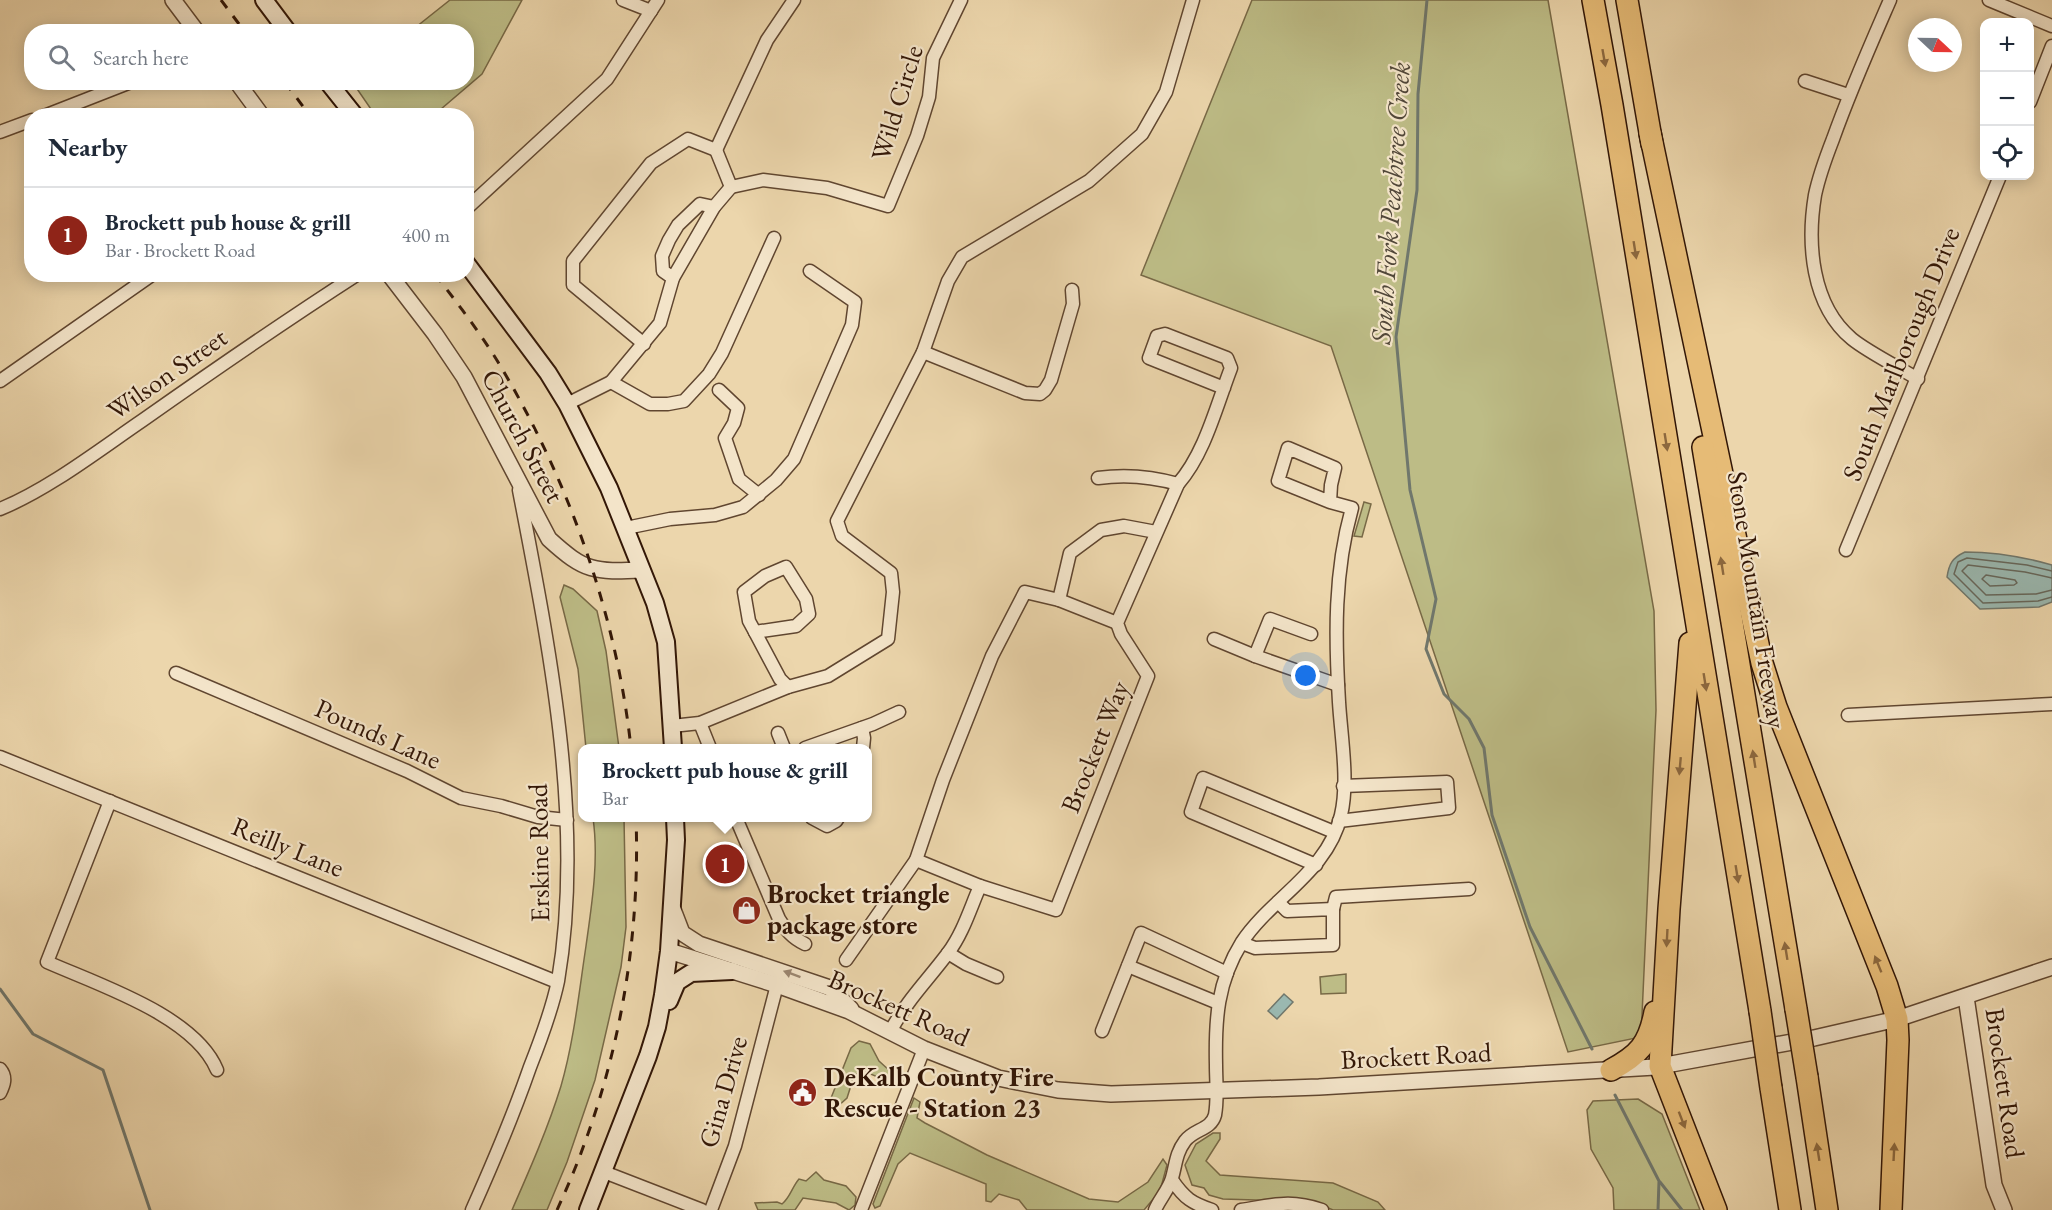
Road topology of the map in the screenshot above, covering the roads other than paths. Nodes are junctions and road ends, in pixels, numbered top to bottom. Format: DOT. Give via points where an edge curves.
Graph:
graph roads {
  1 [pos="173,0"];
  2 [pos="264,0"];
  3 [pos="623,0"];
  4 [pos="658,0"];
  5 [pos="794,0"];
  6 [pos="961,0"];
  7 [pos="1192,0"];
  8 [pos="1593,0"];
  9 [pos="1627,0"];
  10 [pos="1890,0"];
  11 [pos="1989,0"];
  12 [pos="651,11"];
  13 [pos="191,24"];
  14 [pos="282,24"];
  15 [pos="2052,26"];
  16 [pos="2052,46"];
  17 [pos="1805,81"];
  18 [pos="111,90"];
  19 [pos="243,90"];
  20 [pos="334,90"];
  21 [pos="2034,92"];
  22 [pos="1848,95"];
  23 [pos="64,108"];
  24 [pos="256,108"];
  25 [pos="349,108"];
  26 [pos="24,123"];
  27 [pos="0,132"];
  28 [pos="1650,133"];
  29 [pos="716,150"];
  30 [pos="1998,180"];
  31 [pos="731,187"];
  32 [pos="474,202"];
  33 [pos="714,207"];
  34 [pos="774,238"];
  35 [pos="810,271"];
  36 [pos="474,273"];
  37 [pos="673,278"];
  38 [pos="142,282"];
  39 [pos="346,282"];
  40 [pos="395,282"];
  41 [pos="1072,290"];
  42 [pos="644,344"];
  43 [pos="923,352"];
  44 [pos="1918,379"];
  45 [pos="0,381"];
  46 [pos="611,382"];
  47 [pos="1224,388"];
  48 [pos="719,390"];
  49 [pos="567,404"];
  50 [pos="1098,478"];
  51 [pos="518,483"];
  52 [pos="1178,484"];
  53 [pos="759,495"];
  54 [pos="1330,502"];
  55 [pos="0,508"];
  56 [pos="626,528"];
  57 [pos="1156,532"];
  58 [pos="549,539"];
  59 [pos="530,547"];
  60 [pos="1846,550"];
  61 [pos="642,570"];
  62 [pos="1059,600"];
  63 [pos="1692,603"];
  64 [pos="1117,623"];
  65 [pos="755,632"];
  66 [pos="1311,634"];
  67 [pos="1214,639"];
  68 [pos="1255,656"];
  69 [pos="176,673"];
  70 [pos="1338,685"];
  71 [pos="788,687"];
  72 [pos="2052,704"];
  73 [pos="899,711"];
  74 [pos="1848,715"];
  75 [pos="700,723"];
  76 [pos="672,726"];
  77 [pos="862,728"];
  78 [pos="778,733"];
  79 [pos="673,744"];
  80 [pos="708,744"];
  81 [pos="782,744"];
  82 [pos="816,744"];
  83 [pos="863,744"];
  84 [pos="0,757"];
  85 [pos="1343,786"];
  86 [pos="110,801"];
  87 [pos="567,820"];
  88 [pos="675,822"];
  89 [pos="741,822"];
  90 [pos="820,822"];
  91 [pos="834,822"];
  92 [pos="1336,826"];
  93 [pos="916,860"];
  94 [pos="1316,866"];
  95 [pos="980,886"];
  96 [pos="1469,890"];
  97 [pos="1278,902"];
  98 [pos="672,906"];
  99 [pos="1333,909"];
  100 [pos="1242,943"];
  101 [pos="805,944"];
  102 [pos="669,951"];
  103 [pos="948,953"];
  104 [pos="846,960"];
  105 [pos="1128,966"];
  106 [pos="2052,967"];
  107 [pos="1665,968"];
  108 [pos="732,971"];
  109 [pos="1227,973"];
  110 [pos="997,977"];
  111 [pos="557,982"];
  112 [pos="777,985"];
  113 [pos="1966,997"];
  114 [pos="1218,1003"];
  115 [pos="857,1015"];
  116 [pos="1897,1019"];
  117 [pos="657,1026"];
  118 [pos="1102,1031"];
  119 [pos="890,1032"];
  120 [pos="924,1049"];
  121 [pos="1660,1066"];
  122 [pos="1,1070"];
  123 [pos="217,1070"];
  124 [pos="1611,1070"];
  125 [pos="1216,1091"];
  126 [pos="0,1093"];
  127 [pos="604,1172"];
  128 [pos="1172,1180"];
  129 [pos="1207,1209"];
  130 [pos="472,1210"];
  131 [pos="588,1210"];
  132 [pos="702,1210"];
  133 [pos="711,1210"];
  134 [pos="861,1210"];
  135 [pos="1155,1210"];
  136 [pos="1241,1210"];
  137 [pos="1322,1210"];
  138 [pos="1716,1210"];
  139 [pos="1790,1210"];
  140 [pos="1827,1210"];
  141 [pos="1891,1210"];
  142 [pos="2004,1210"];
  1 -- 13 [label="street"];
  2 -- 14 [label="main road"];
  3 -- 12 [label="street"];
  4 -- 12 [label="street"];
  5 -- 29 [label="street" via="767,40"];
  6 -- 31 [label="street, Wild Circle" via="933,58 926,107 888,206 827,188 764,180"];
  7 -- 43 [label="street" via="1166,92 1142,134 1089,181 962,257 948,281"];
  8 -- 63 [label="highway, one-way"];
  9 -- 28 [label="highway, Stone Mountain Freeway"];
  10 -- 22 [label="street"];
  11 -- 15 [label="street"];
  12 -- 32 [label="street" via="607,79"];
  16 -- 21 [label="street"];
  17 -- 22 [label="street"];
  18 -- 23 [label="street"];
  19 -- 24 [label="street"];
  20 -- 25 [label="main road"];
  22 -- 44 [label="street" via="1815,194 1814,266 1822,297 1852,339"];
  26 -- 27 [label="street"];
  116 -- 28 [label="highway, one-way" via="1762,663"];
  140 -- 28 [label="highway, Stone Mountain Freeway, one-way, bridge"];
  29 -- 31 [label="street"];
  29 -- 42 [label="street" via="688,139 651,163 573,261 573,285"];
  30 -- 44 [label="street, South Marlborough Drive"];
  31 -- 33 [label="street"];
  33 -- 37 [label="street"];
  33 -- 37 [label="street" via="700,204 678,225 662,256 663,271"];
  34 -- 46 [label="street" via="722,353 709,374 684,400 650,404"];
  35 -- 53 [label="street" via="855,302 852,325 794,459"];
  36 -- 49 [label="main road" via="543,364"];
  37 -- 42 [label="street" via="660,323"];
  38 -- 45 [label="street"];
  39 -- 55 [label="street, Wilson Street" via="87,459"];
  40 -- 51 [label="street, Church Street" via="464,376"];
  41 -- 43 [label="street" via="1073,304 1051,380 1040,394 1025,393"];
  42 -- 46 [label="street"];
  43 -- 71 [label="street" via="837,521 842,536 891,573 888,639 828,676"];
  44 -- 60 [label="street, South Marlborough Drive"];
  46 -- 49 [label="street"];
  47 -- 47 [label="street" via="1149,358 1157,336 1165,334 1227,358 1231,368"];
  47 -- 52 [label="street" via="1191,468"];
  48 -- 53 [label="street" via="738,408 725,438 739,479"];
  49 -- 56 [label="main road"];
  50 -- 52 [label="street" via="1154,477"];
  51 -- 58 [label="street, Church Street"];
  51 -- 59 [label="street, Erskine Road"];
  52 -- 57 [label="street"];
  53 -- 56 [label="street" via="743,507 715,515"];
  54 -- 54 [label="street" via="1335,468 1288,448 1278,481"];
  54 -- 70 [label="street" via="1352,508 1336,595"];
  56 -- 61 [label="main road"];
  57 -- 62 [label="street" via="1124,526 1101,530 1070,553"];
  57 -- 64 [label="street"];
  58 -- 59 [label="street"];
  58 -- 61 [label="street, Church Street" via="571,559 593,570"];
  59 -- 87 [label="street, Erskine Road" via="552,672"];
  61 -- 76 [label="main road" via="666,642"];
  62 -- 64 [label="street"];
  62 -- 93 [label="street" via="1025,592 992,656"];
  63 -- 107 [label="highway, one-way"];
  63 -- 139 [label="highway, one-way, bridge"];
  64 -- 95 [label="street, Brockett Way" via="1148,676 1056,910"];
  65 -- 65 [label="street" via="744,592 765,576 786,567 806,600 809,614 796,626"];
  65 -- 71 [label="street"];
  66 -- 68 [label="street" via="1270,619"];
  67 -- 68 [label="street"];
  68 -- 70 [label="street"];
  69 -- 87 [label="street, Pounds Lane" via="407,771 461,798"];
  70 -- 85 [label="street"];
  71 -- 75 [label="street"];
  72 -- 74 [label="street"];
  73 -- 77 [label="street"];
  75 -- 76 [label="street"];
  75 -- 80 [label="street"];
  76 -- 79 [label="main road"];
  77 -- 82 [label="street"];
  77 -- 83 [label="street"];
  78 -- 81 [label="street"];
  84 -- 86 [label="street, Reilly Lane"];
  85 -- 92 [label="street"];
  85 -- 92 [label="street" via="1447,782 1449,808"];
  86 -- 111 [label="street, Reilly Lane"];
  86 -- 123 [label="street" via="47,962 177,1023 204,1048"];
  87 -- 111 [label="street, Erskine Road" via="566,920"];
  88 -- 98 [label="main road"];
  89 -- 101 [label="street, Brockett Road" via="779,919 788,933"];
  90 -- 91 [label="street" via="827,826"];
  92 -- 94 [label="street"];
  92 -- 94 [label="street" via="1203,778 1191,812"];
  93 -- 95 [label="street, Brockett Way"];
  93 -- 104 [label="street"];
  94 -- 97 [label="street"];
  95 -- 103 [label="street" via="962,932"];
  96 -- 99 [label="street" via="1336,897"];
  97 -- 99 [label="street" via="1287,911"];
  97 -- 100 [label="street"];
  98 -- 102 [label="main road"];
  115 -- 98 [label="street, one-way" via="830,987 699,944 682,933"];
  99 -- 100 [label="street" via="1333,945 1255,948"];
  100 -- 109 [label="street"];
  102 -- 108 [label="street, Brockett Road"];
  102 -- 117 [label="main road"];
  103 -- 110 [label="street"];
  103 -- 119 [label="street" via="906,1003"];
  105 -- 109 [label="street" via="1141,933"];
  105 -- 114 [label="street"];
  105 -- 118 [label="street"];
  106 -- 113 [label="street"];
  107 -- 121 [label="highway"];
  107 -- 124 [label="highway" via="1648,1039 1630,1059"];
  108 -- 112 [label="street, Brockett Road"];
  108 -- 117 [label="main road" via="691,973 677,982"];
  109 -- 114 [label="street"];
  111 -- 130 [label="street, Erskine Road" via="503,1142"];
  112 -- 115 [label="street, Brockett Road"];
  112 -- 133 [label="street, Gina Drive" via="738,1135"];
  113 -- 116 [label="street, Brockett Road"];
  113 -- 142 [label="street, Brockett Road" via="1994,1185"];
  114 -- 125 [label="street"];
  115 -- 119 [label="street, Brockett Road"];
  116 -- 121 [label="street, Brockett Road"];
  141 -- 116 [label="highway, one-way"];
  117 -- 127 [label="main road"];
  119 -- 120 [label="street, Brockett Road"];
  120 -- 125 [label="street, Brockett Road" via="998,1078 1058,1090 1111,1094"];
  120 -- 134 [label="street"];
  121 -- 124 [label="street, Brockett Road"];
  121 -- 138 [label="highway, one-way"];
  122 -- 126 [label="street" via="4,1084"];
  124 -- 125 [label="street, Brockett Road"];
  125 -- 128 [label="street" via="1212,1121 1183,1143 1175,1158"];
  127 -- 131 [label="main road"];
  127 -- 132 [label="street"];
  128 -- 129 [label="street" via="1192,1203"];
  128 -- 135 [label="street"];
  136 -- 137 [label="street" via="1290,1202"];
}
